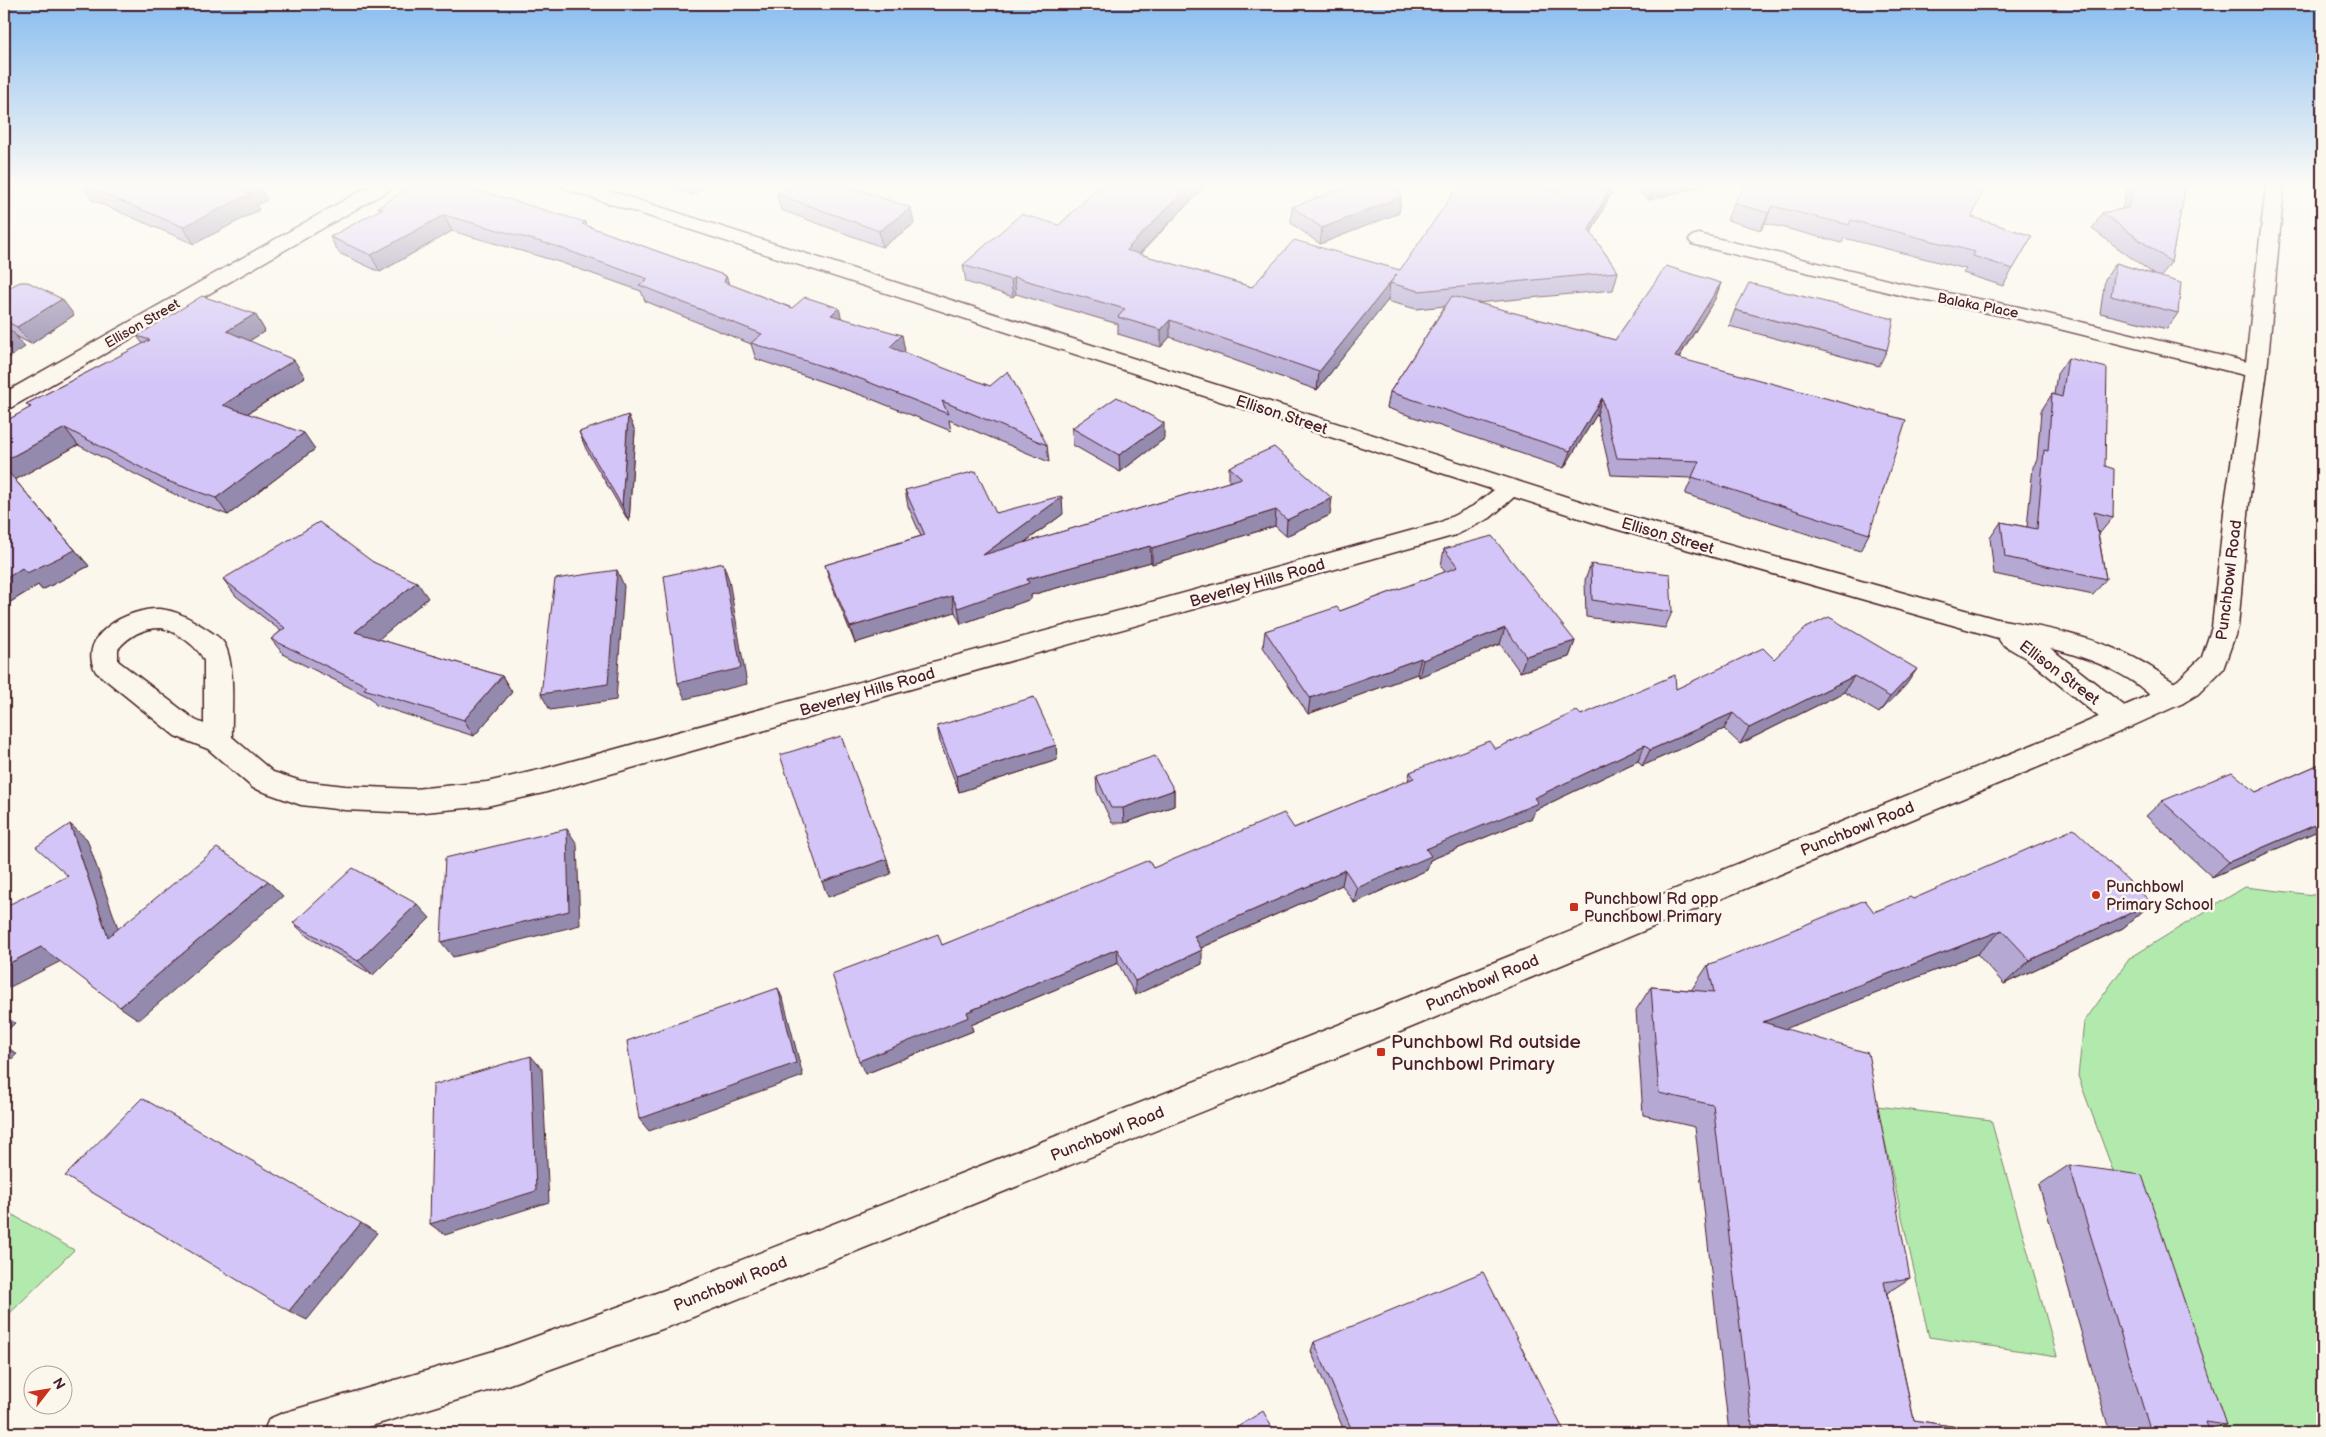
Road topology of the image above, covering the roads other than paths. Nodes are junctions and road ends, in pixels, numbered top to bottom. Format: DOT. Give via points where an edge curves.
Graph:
graph roads {
  1 [pos="267,252"];
  2 [pos="780,252"];
  3 [pos="1748,252"];
  4 [pos="2268,252"];
  5 [pos="2256,371"];
  6 [pos="4,402"];
  7 [pos="1510,486"];
  8 [pos="1997,628"];
  9 [pos="2172,696"];
  10 [pos="2121,719"];
  11 [pos="218,741"];
  12 [pos="283,1433"];
  1 -- 6 [label="street, Ellison Street"];
  2 -- 7 [label="street, Ellison Street"];
  3 -- 5 [label="street, Balaka Place"];
  4 -- 5 [label="street, Punchbowl Road"];
  5 -- 9 [label="street, Punchbowl Road" via="2237,503 2225,628 2214,662 2204,674"];
  7 -- 8 [label="street, Ellison Street" via="1606,518"];
  7 -- 11 [label="street, Beverley Hills Road" via="1503,498 1489,508 1446,528 487,794 414,801 300,793 263,780"];
  8 -- 9 [label="street, Ellison Street" via="2058,640 2110,658 2138,671"];
  8 -- 10 [label="street, Ellison Street" via="2038,653"];
  9 -- 10 [label="street, Punchbowl Road"];
  10 -- 12 [label="street, Punchbowl Road" via="1388,1021 672,1306 504,1367"];
  11 -- 11 [label="street, Beverley Hills Road" via="185,728 105,665 104,652 114,635 133,624 154,619 170,620 213,647 217,661"];
}
